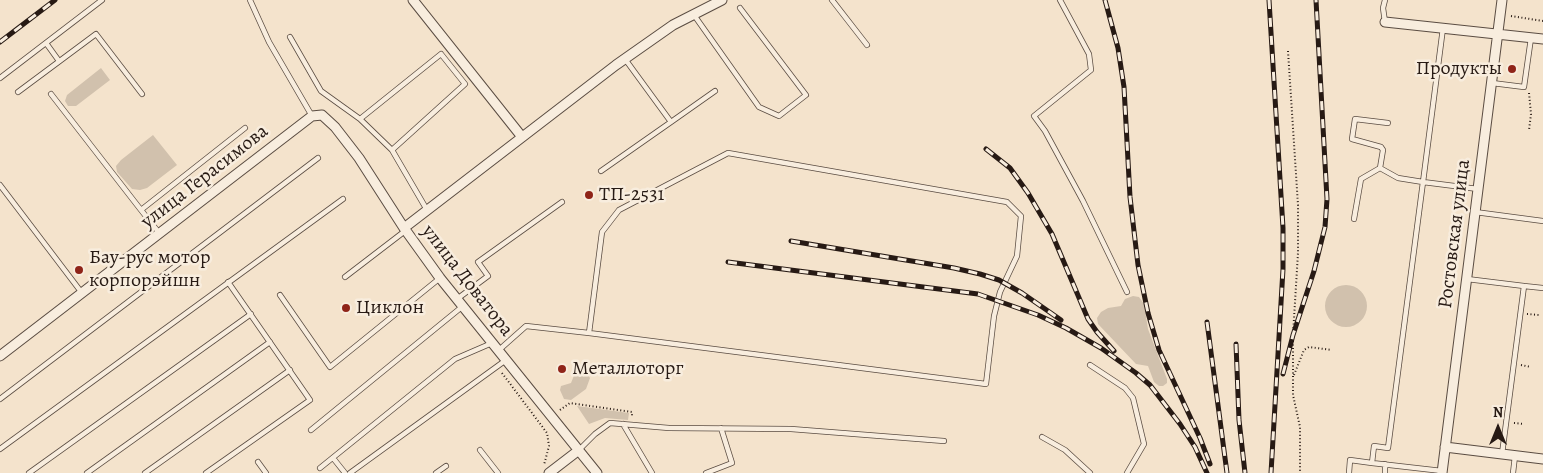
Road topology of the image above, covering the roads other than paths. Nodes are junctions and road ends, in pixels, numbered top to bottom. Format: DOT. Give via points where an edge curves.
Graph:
graph roads {
  1 [pos="102,0"];
  2 [pos="250,0"];
  3 [pos="413,0"];
  4 [pos="722,0"];
  5 [pos="832,0"];
  6 [pos="1060,0"];
  7 [pos="1385,0"];
  8 [pos="1502,0"];
  9 [pos="740,8"];
  10 [pos="694,15"];
  11 [pos="1385,22"];
  12 [pos="1443,28"];
  13 [pos="1498,33"];
  14 [pos="290,37"];
  15 [pos="1531,38"];
  16 [pos="1543,39"];
  17 [pos="46,43"];
  18 [pos="867,45"];
  19 [pos="625,59"];
  20 [pos="59,61"];
  21 [pos="0,78"];
  22 [pos="1492,83"];
  23 [pos="715,91"];
  24 [pos="18,92"];
  25 [pos="51,94"];
  26 [pos="142,94"];
  27 [pos="312,116"];
  28 [pos="360,119"];
  29 [pos="671,122"];
  30 [pos="1388,124"];
  31 [pos="245,128"];
  32 [pos="522,137"];
  33 [pos="392,150"];
  34 [pos="318,158"];
  35 [pos="1380,168"];
  36 [pos="601,171"];
  37 [pos="1423,182"];
  38 [pos="0,185"];
  39 [pos="1478,189"];
  40 [pos="343,199"];
  41 [pos="562,202"];
  42 [pos="141,210"];
  43 [pos="427,210"];
  44 [pos="1475,212"];
  45 [pos="1354,219"];
  46 [pos="1543,221"];
  47 [pos="405,229"];
  48 [pos="160,234"];
  49 [pos="345,277"];
  50 [pos="440,278"];
  51 [pos="1467,279"];
  52 [pos="228,282"];
  53 [pos="1524,286"];
  54 [pos="1543,288"];
  55 [pos="1127,292"];
  56 [pos="82,293"];
  57 [pos="280,296"];
  58 [pos="460,302"];
  59 [pos="251,314"];
  60 [pos="589,333"];
  61 [pos="270,342"];
  62 [pos="492,343"];
  63 [pos="499,350"];
  64 [pos="0,356"];
  65 [pos="506,360"];
  66 [pos="1090,365"];
  67 [pos="290,370"];
  68 [pos="0,399"];
  69 [pos="623,424"];
  70 [pos="721,428"];
  71 [pos="311,430"];
  72 [pos="1042,437"];
  73 [pos="944,441"];
  74 [pos="1445,446"];
  75 [pos="0,450"];
  76 [pos="480,450"];
  77 [pos="579,450"];
  78 [pos="1502,454"];
  79 [pos="1515,456"];
  80 [pos="333,458"];
  81 [pos="1543,460"];
  82 [pos="258,462"];
  83 [pos="1372,463"];
  84 [pos="1386,464"];
  85 [pos="446,466"];
  86 [pos="320,468"];
  87 [pos="545,472"];
  88 [pos="1442,472"];
  89 [pos="29,473"];
  90 [pos="87,473"];
  91 [pos="145,473"];
  92 [pos="206,473"];
  93 [pos="266,473"];
  94 [pos="345,473"];
  95 [pos="350,473"];
  96 [pos="436,473"];
  97 [pos="498,473"];
  98 [pos="597,473"];
  99 [pos="652,473"];
  100 [pos="706,473"];
  101 [pos="1090,473"];
  102 [pos="1127,473"];
  103 [pos="1348,473"];
  104 [pos="1385,473"];
  105 [pos="1513,473"];
  1 -- 17 [label="lane"];
  2 -- 27 [label="lane" via="269,42"];
  3 -- 32 [label="street"];
  4 -- 10 [label="street"];
  5 -- 18 [label="lane"];
  6 -- 55 [label="lane" via="1089,54 1091,70 1034,116 1083,201"];
  7 -- 11 [label="lane"];
  8 -- 13 [label="street, Ростовская улица"];
  9 -- 10 [label="lane" via="806,95 779,116 759,107"];
  10 -- 19 [label="street"];
  11 -- 12 [label="street"];
  12 -- 13 [label="street"];
  12 -- 37 [label="lane"];
  13 -- 15 [label="street"];
  13 -- 22 [label="street, Ростовская улица"];
  14 -- 28 [label="lane" via="321,91"];
  15 -- 16 [label="street"];
  15 -- 22 [label="lane" via="1524,87"];
  17 -- 20 [label="lane"];
  17 -- 21 [label="lane"];
  19 -- 29 [label="lane"];
  19 -- 32 [label="street"];
  20 -- 24 [label="lane"];
  20 -- 26 [label="lane" via="96,34"];
  22 -- 39 [label="street, Ростовская улица"];
  23 -- 29 [label="lane"];
  25 -- 42 [label="lane"];
  27 -- 47 [label="street, улица Доватора" via="322,115 335,127"];
  27 -- 48 [label="street, улица Герасимова"];
  28 -- 33 [label="lane"];
  28 -- 33 [label="lane" via="441,54 465,84"];
  29 -- 36 [label="lane"];
  30 -- 35 [label="lane" via="1358,118 1354,121 1352,139 1381,147"];
  31 -- 42 [label="lane"];
  32 -- 43 [label="street"];
  33 -- 43 [label="lane"];
  34 -- 68 [label="lane"];
  35 -- 37 [label="lane" via="1398,178"];
  35 -- 45 [label="lane" via="1361,179"];
  37 -- 39 [label="lane"];
  37 -- 83 [label="lane" via="1388,448 1374,446"];
  38 -- 56 [label="lane"];
  39 -- 44 [label="street, Ростовская улица"];
  40 -- 52 [label="lane"];
  41 -- 58 [label="lane" via="478,262 488,276"];
  42 -- 48 [label="lane"];
  43 -- 47 [label="street"];
  44 -- 46 [label="lane"];
  44 -- 51 [label="street, Ростовская улица"];
  47 -- 49 [label="lane"];
  47 -- 50 [label="street, улица Доватора"];
  48 -- 56 [label="street, улица Герасимова"];
  50 -- 57 [label="lane" via="330,367"];
  50 -- 58 [label="street, улица Доватора"];
  51 -- 53 [label="lane"];
  51 -- 74 [label="street, Ростовская улица"];
  52 -- 59 [label="lane"];
  52 -- 75 [label="lane"];
  53 -- 54 [label="lane"];
  53 -- 78 [label="lane"];
  56 -- 64 [label="street, улица Герасимова"];
  58 -- 62 [label="street, улица Доватора"];
  58 -- 71 [label="lane"];
  59 -- 61 [label="lane"];
  59 -- 89 [label="lane"];
  60 -- 60 [label="lane" via="602,232 619,210 728,153 1007,202 1021,216 1017,256 1000,292 994,316 986,384"];
  60 -- 63 [label="lane" via="526,326"];
  61 -- 67 [label="lane"];
  61 -- 90 [label="lane"];
  62 -- 63 [label="street, улица Доватора"];
  62 -- 80 [label="lane" via="455,359"];
  63 -- 65 [label="street, улица Доватора"];
  65 -- 77 [label="street, улица Доватора"];
  65 -- 95 [label="lane"];
  66 -- 102 [label="lane" via="1125,388 1133,398 1144,444"];
  67 -- 91 [label="lane"];
  67 -- 92 [label="lane" via="310,400"];
  69 -- 70 [label="lane"];
  69 -- 77 [label="lane" via="610,423"];
  69 -- 99 [label="lane"];
  70 -- 73 [label="lane" via="790,429"];
  70 -- 100 [label="lane" via="732,463"];
  72 -- 101 [label="lane" via="1065,450"];
  74 -- 78 [label="street"];
  74 -- 88 [label="street, Ростовская улица"];
  76 -- 97 [label="lane"];
  77 -- 87 [label="street"];
  77 -- 98 [label="street, улица Доватора"];
  78 -- 79 [label="street"];
  79 -- 81 [label="street"];
  79 -- 105 [label="lane"];
  80 -- 86 [label="lane"];
  80 -- 94 [label="lane"];
  82 -- 93 [label="lane"];
  83 -- 84 [label="lane"];
  83 -- 103 [label="lane" via="1350,460"];
  84 -- 88 [label="lane"];
  84 -- 104 [label="lane"];
  85 -- 96 [label="lane"];
}
